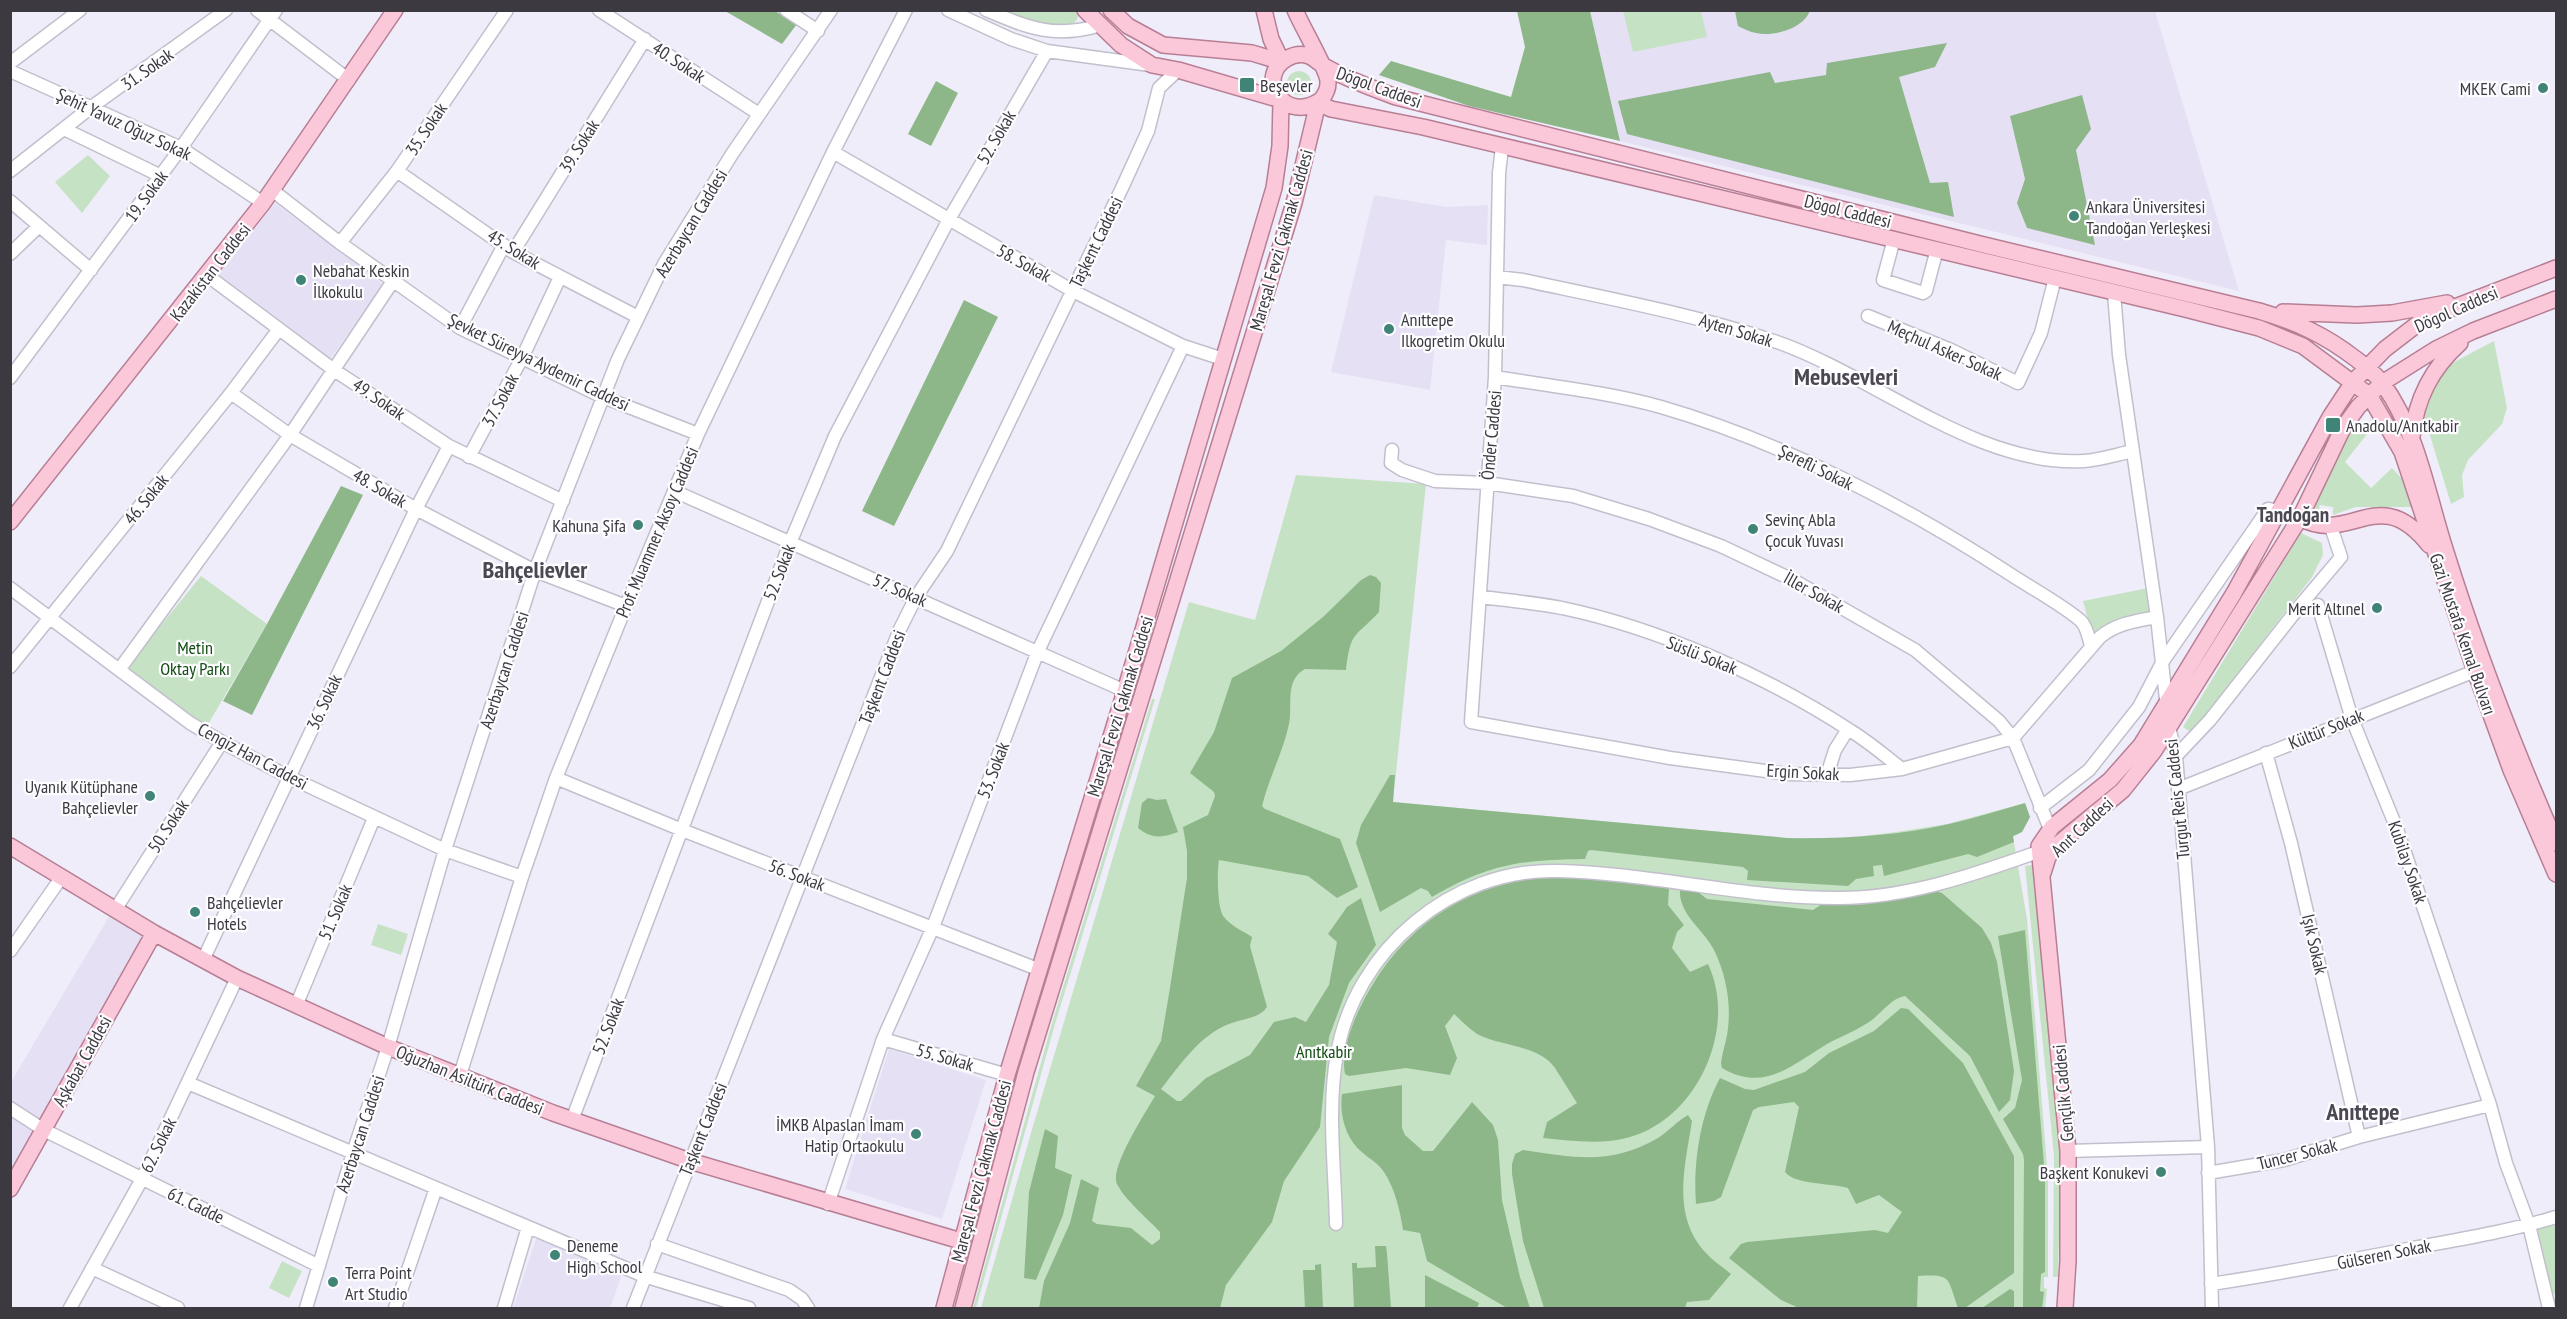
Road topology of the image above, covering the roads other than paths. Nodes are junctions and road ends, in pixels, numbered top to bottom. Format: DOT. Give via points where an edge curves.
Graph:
graph roads {
  1 [pos="80,10"];
  2 [pos="226,10"];
  3 [pos="256,10"];
  4 [pos="395,10"];
  5 [pos="507,10"];
  6 [pos="599,10"];
  7 [pos="786,10"];
  8 [pos="831,10"];
  9 [pos="906,10"];
  10 [pos="948,10"];
  11 [pos="986,10"];
  12 [pos="1085,10"];
  13 [pos="1264,10"];
  14 [pos="1294,10"];
  15 [pos="1112,11"];
  16 [pos="272,15"];
  17 [pos="1101,25"];
  18 [pos="818,31"];
  19 [pos="645,39"];
  20 [pos="1047,51"];
  21 [pos="1282,62"];
  22 [pos="10,63"];
  23 [pos="1152,65"];
  24 [pos="1323,66"];
  25 [pos="1178,70"];
  26 [pos="10,71"];
  27 [pos="349,80"];
  28 [pos="1281,100"];
  29 [pos="1318,103"];
  30 [pos="90,108"];
  31 [pos="759,114"];
  32 [pos="64,129"];
  33 [pos="1502,147"];
  34 [pos="182,148"];
  35 [pos="833,152"];
  36 [pos="10,171"];
  37 [pos="397,171"];
  38 [pos="161,176"];
  39 [pos="267,197"];
  40 [pos="10,201"];
  41 [pos="948,220"];
  42 [pos="38,227"];
  43 [pos="1894,239"];
  44 [pos="340,243"];
  45 [pos="509,248"];
  46 [pos="1937,249"];
  47 [pos="10,254"];
  48 [pos="2556,255"];
  49 [pos="2556,268"];
  50 [pos="91,270"];
  51 [pos="208,276"];
  52 [pos="2533,276"];
  53 [pos="560,277"];
  54 [pos="1497,277"];
  55 [pos="2055,278"];
  56 [pos="393,282"];
  57 [pos="1073,291"];
  58 [pos="2114,293"];
  59 [pos="2481,297"];
  60 [pos="2554,302"];
  61 [pos="2259,311"];
  62 [pos="1868,316"];
  63 [pos="638,317"];
  64 [pos="460,327"];
  65 [pos="279,329"];
  66 [pos="2473,331"];
  67 [pos="1183,346"];
  68 [pos="523,356"];
  69 [pos="1223,358"];
  70 [pos="2366,368"];
  71 [pos="334,370"];
  72 [pos="1496,377"];
  73 [pos="10,378"];
  74 [pos="2353,382"];
  75 [pos="2382,383"];
  76 [pos="231,393"];
  77 [pos="2369,395"];
  78 [pos="603,397"];
  79 [pos="698,434"];
  80 [pos="290,435"];
  81 [pos="2412,437"];
  82 [pos="449,446"];
  83 [pos="1392,450"];
  84 [pos="2133,451"];
  85 [pos="469,457"];
  86 [pos="1487,483"];
  87 [pos="674,490"];
  88 [pos="563,501"];
  89 [pos="416,509"];
  90 [pos="2280,511"];
  91 [pos="2300,518"];
  92 [pos="10,522"];
  93 [pos="2331,527"];
  94 [pos="790,543"];
  95 [pos="2434,552"];
  96 [pos="535,571"];
  97 [pos="10,588"];
  98 [pos="916,597"];
  99 [pos="1480,597"];
  100 [pos="2303,602"];
  101 [pos="626,606"];
  102 [pos="2157,617"];
  103 [pos="50,619"];
  104 [pos="2091,646"];
  105 [pos="1038,651"];
  106 [pos="2163,661"];
  107 [pos="10,667"];
  108 [pos="118,670"];
  109 [pos="2475,671"];
  110 [pos="1125,691"];
  111 [pos="2167,705"];
  112 [pos="2352,718"];
  113 [pos="1471,722"];
  114 [pos="2169,727"];
  115 [pos="1848,729"];
  116 [pos="2013,738"];
  117 [pos="222,742"];
  118 [pos="2266,753"];
  119 [pos="2176,756"];
  120 [pos="1902,769"];
  121 [pos="1827,774"];
  122 [pos="289,777"];
  123 [pos="556,778"];
  124 [pos="2178,789"];
  125 [pos="2040,808"];
  126 [pos="374,818"];
  127 [pos="2050,829"];
  128 [pos="682,830"];
  129 [pos="2556,843"];
  130 [pos="2057,845"];
  131 [pos="10,846"];
  132 [pos="445,850"];
  133 [pos="2038,852"];
  134 [pos="2556,874"];
  135 [pos="522,876"];
  136 [pos="804,878"];
  137 [pos="61,879"];
  138 [pos="2042,879"];
  139 [pos="115,910"];
  140 [pos="933,927"];
  141 [pos="154,933"];
  142 [pos="10,951"];
  143 [pos="203,960"];
  144 [pos="1040,970"];
  145 [pos="237,978"];
  146 [pos="296,1006"];
  147 [pos="883,1039"];
  148 [pos="388,1047"];
  149 [pos="460,1075"];
  150 [pos="1008,1075"];
  151 [pos="188,1083"];
  152 [pos="2490,1105"];
  153 [pos="10,1108"];
  154 [pos="572,1120"];
  155 [pos="44,1130"];
  156 [pos="2359,1137"];
  157 [pos="2208,1147"];
  158 [pos="2068,1151"];
  159 [pos="353,1153"];
  160 [pos="690,1161"];
  161 [pos="2208,1173"];
  162 [pos="142,1179"];
  163 [pos="436,1188"];
  164 [pos="10,1189"];
  165 [pos="828,1204"];
  166 [pos="2556,1217"];
  167 [pos="1336,1224"];
  168 [pos="2529,1225"];
  169 [pos="528,1227"];
  170 [pos="961,1241"];
  171 [pos="657,1244"];
  172 [pos="319,1266"];
  173 [pos="92,1268"];
  174 [pos="644,1276"];
  175 [pos="2211,1284"];
  176 [pos="721,1305"];
  177 [pos="2545,1306"];
  178 [pos="70,1308"];
  179 [pos="178,1308"];
  180 [pos="306,1308"];
  181 [pos="395,1308"];
  182 [pos="504,1308"];
  183 [pos="633,1308"];
  184 [pos="750,1308"];
  185 [pos="807,1308"];
  186 [pos="944,1308"];
  187 [pos="963,1308"];
  188 [pos="2065,1308"];
  189 [pos="2212,1308"];
  1 -- 22 [label="street"];
  2 -- 30 [label="street, 31. Sokak"];
  3 -- 16 [label="street"];
  4 -- 27 [label="main road, Kazakistan Caddesi"];
  5 -- 37 [label="street, 35. Sokak"];
  6 -- 19 [label="street, 40. Sokak"];
  7 -- 18 [label="street"];
  8 -- 18 [label="street, Azerbaycan Caddesi"];
  9 -- 35 [label="street, Prof. Muammer Aksoy Caddesi"];
  10 -- 20 [label="street"];
  11 -- 17 [label="street" via="1056,33 1079,32"];
  12 -- 17 [label="main road"];
  13 -- 21 [label="main road"];
  14 -- 24 [label="main road"];
  15 -- 17 [label="main road"];
  15 -- 21 [label="main road" via="1128,26 1163,45 1252,52"];
  16 -- 27 [label="street"];
  16 -- 34 [label="street, 19. Sokak"];
  17 -- 23 [label="main road" via="1121,45"];
  18 -- 31 [label="street, Azerbaycan Caddesi"];
  19 -- 31 [label="street, 40. Sokak"];
  19 -- 45 [label="street, 39. Sokak"];
  20 -- 23 [label="street"];
  20 -- 41 [label="street, 52. Sokak"];
  21 -- 24 [label="main road" via="1303,54"];
  21 -- 28 [label="main road" via="1274,77"];
  23 -- 25 [label="main road"];
  24 -- 29 [label="main road" via="1328,83"];
  24 -- 61 [label="main road, Dögol Caddesi" via="1396,97"];
  25 -- 28 [label="main road"];
  25 -- 57 [label="street, Taşkent Caddesi" via="1159,88 1148,130"];
  26 -- 30 [label="street, Şehit Yavuz Oğuz Sokak"];
  27 -- 39 [label="main road, Kazakistan Caddesi"];
  28 -- 29 [label="main road" via="1305,109"];
  28 -- 69 [label="main road, Mareşal Fevzi Çakmak Caddesi" via="1274,188"];
  29 -- 33 [label="main road, Dögol Caddesi"];
  29 -- 187 [label="main road, Mareşal Fevzi Çakmak Caddesi" via="1294,203 1029,1060"];
  30 -- 32 [label="street, 31. Sokak"];
  30 -- 34 [label="street, Şehit Yavuz Oğuz Sokak"];
  31 -- 63 [label="street, Azerbaycan Caddesi" via="664,264"];
  32 -- 36 [label="street, 31. Sokak"];
  32 -- 38 [label="street"];
  33 -- 43 [label="main road, Dögol Caddesi"];
  33 -- 54 [label="street, Önder Caddesi"];
  34 -- 38 [label="street, 19. Sokak"];
  34 -- 39 [label="street, Şehit Yavuz Oğuz Sokak"];
  35 -- 41 [label="street, 58. Sokak"];
  35 -- 79 [label="street, Prof. Muammer Aksoy Caddesi"];
  37 -- 44 [label="street, 35. Sokak"];
  37 -- 45 [label="street, 45. Sokak"];
  38 -- 50 [label="street, 19. Sokak"];
  39 -- 44 [label="street, Şevket Süreyya Aydemir Caddesi"];
  39 -- 51 [label="main road, Kazakistan Caddesi"];
  40 -- 42 [label="street"];
  41 -- 57 [label="street, 58. Sokak"];
  41 -- 94 [label="street, 52. Sokak" via="835,436"];
  42 -- 47 [label="street"];
  42 -- 50 [label="street"];
  43 -- 46 [label="main road, Dögol Caddesi"];
  43 -- 46 [label="street" via="1883,280 1923,293"];
  44 -- 56 [label="street, Şevket Süreyya Aydemir Caddesi"];
  45 -- 53 [label="street, 45. Sokak"];
  45 -- 64 [label="street, 39. Sokak"];
  46 -- 55 [label="main road, Dögol Caddesi"];
  48 -- 52 [label="main road"];
  49 -- 52 [label="main road, Dögol Caddesi"];
  50 -- 73 [label="street, 19. Sokak"];
  51 -- 65 [label="street, 49. Sokak"];
  51 -- 92 [label="main road, Kazakistan Caddesi"];
  52 -- 59 [label="main road, Dögol Caddesi"];
  53 -- 63 [label="street, 45. Sokak"];
  53 -- 68 [label="street, 37. Sokak"];
  54 -- 72 [label="street, Önder Caddesi"];
  54 -- 84 [label="street, Ayten Sokak" via="1523,279 1693,317 1776,342 1967,435 2034,457 2084,461"];
  55 -- 58 [label="main road, Dögol Caddesi"];
  55 -- 62 [label="street, Meçhul Asker Sokak" via="2041,333 2018,383"];
  56 -- 64 [label="street, Şevket Süreyya Aydemir Caddesi"];
  56 -- 71 [label="street"];
  57 -- 67 [label="street, 58. Sokak"];
  57 -- 98 [label="street, Taşkent Caddesi" via="947,551"];
  58 -- 74 [label="main road, Dögol Caddesi" via="2281,335 2315,353"];
  58 -- 84 [label="street, Turgut Reis Caddesi" via="2115,329"];
  59 -- 61 [label="main road" via="2380,314"];
  59 -- 70 [label="main road, Dögol Caddesi" via="2424,319"];
  60 -- 66 [label="main road, Dögol Caddesi"];
  61 -- 70 [label="main road, Dögol Caddesi" via="2319,333"];
  63 -- 78 [label="street, Azerbaycan Caddesi"];
  64 -- 68 [label="street, Şevket Süreyya Aydemir Caddesi"];
  65 -- 71 [label="street, 49. Sokak"];
  65 -- 76 [label="street, 46. Sokak"];
  66 -- 75 [label="main road, Dögol Caddesi"];
  66 -- 81 [label="main road" via="2432,374 2418,403"];
  67 -- 69 [label="street, 58. Sokak"];
  67 -- 105 [label="street, 53. Sokak"];
  68 -- 78 [label="street, Şevket Süreyya Aydemir Caddesi"];
  68 -- 85 [label="street, 37. Sokak"];
  69 -- 110 [label="main road, Mareşal Fevzi Çakmak Caddesi"];
  70 -- 74 [label="main road, Dögol Caddesi"];
  70 -- 75 [label="main road, Dögol Caddesi"];
  71 -- 80 [label="street"];
  71 -- 82 [label="street, 49. Sokak"];
  72 -- 86 [label="street, Önder Caddesi"];
  72 -- 104 [label="street, Şerefli Sokak" via="1659,407 1742,433 1804,460 1984,557 2083,622"];
  74 -- 77 [label="main road, Dögol Caddesi"];
  74 -- 90 [label="main road, Anıt Caddesi"];
  75 -- 77 [label="main road, Dögol Caddesi"];
  75 -- 81 [label="main road, Gazi Mustafa Kemal Bulvarı"];
  76 -- 80 [label="street, 48. Sokak"];
  76 -- 103 [label="street, 46. Sokak"];
  77 -- 91 [label="main road, Anıt Caddesi" via="2350,416"];
  77 -- 95 [label="main road, Gazi Mustafa Kemal Bulvarı" via="2402,452"];
  78 -- 79 [label="street, Şevket Süreyya Aydemir Caddesi"];
  78 -- 88 [label="street, Azerbaycan Caddesi"];
  79 -- 87 [label="street, Prof. Muammer Aksoy Caddesi"];
  80 -- 89 [label="street, 48. Sokak"];
  80 -- 108 [label="street"];
  81 -- 129 [label="main road, Gazi Mustafa Kemal Bulvarı" via="2485,666"];
  82 -- 85 [label="street, 49. Sokak"];
  82 -- 89 [label="street, 36. Sokak"];
  83 -- 86 [label="street, İller Sokak" via="1391,463 1402,470 1436,481"];
  84 -- 102 [label="street, Turgut Reis Caddesi"];
  85 -- 88 [label="street, 49. Sokak"];
  86 -- 99 [label="street, Önder Caddesi"];
  86 -- 116 [label="street, İller Sokak" via="1573,496 1649,519 1759,563 1915,651 1999,721"];
  87 -- 94 [label="street, 57. Sokak"];
  87 -- 101 [label="street, Prof. Muammer Aksoy Caddesi"];
  88 -- 96 [label="street, Azerbaycan Caddesi"];
  89 -- 96 [label="street, 48. Sokak"];
  89 -- 122 [label="street, 36. Sokak"];
  90 -- 106 [label="street" via="2268,509"];
  90 -- 111 [label="main road, Anıt Caddesi"];
  91 -- 93 [label="main road" via="2313,525"];
  91 -- 114 [label="main road, Anıt Caddesi"];
  93 -- 95 [label="main road" via="2369,516 2394,516 2418,532"];
  93 -- 100 [label="street" via="2341,557"];
  94 -- 98 [label="street, 57. Sokak"];
  94 -- 128 [label="street, 52. Sokak"];
  95 -- 109 [label="main road, Gazi Mustafa Kemal Bulvarı"];
  96 -- 101 [label="street, 48. Sokak"];
  96 -- 132 [label="street, Azerbaycan Caddesi"];
  97 -- 103 [label="street, Cengiz Han Caddesi"];
  98 -- 105 [label="street, 57. Sokak"];
  98 -- 136 [label="street, Taşkent Caddesi" via="900,629"];
  99 -- 113 [label="street, Önder Caddesi"];
  99 -- 115 [label="street, Süslü Sokak" via="1563,608 1652,635 1764,681"];
  100 -- 112 [label="street, Kubilay Sokak" via="2309,609 2318,605"];
  100 -- 119 [label="street" via="2210,720"];
  101 -- 123 [label="street, Prof. Muammer Aksoy Caddesi"];
  102 -- 104 [label="street" via="2112,628"];
  102 -- 106 [label="street, Turgut Reis Caddesi"];
  103 -- 107 [label="street, 46. Sokak"];
  103 -- 108 [label="street, Cengiz Han Caddesi"];
  104 -- 116 [label="street"];
  105 -- 110 [label="street, 57. Sokak"];
  105 -- 140 [label="street, 53. Sokak"];
  106 -- 111 [label="street, Turgut Reis Caddesi"];
  106 -- 125 [label="street" via="2139,707 2089,770"];
  108 -- 117 [label="street, Cengiz Han Caddesi"];
  109 -- 112 [label="street, Kültür Sokak"];
  109 -- 134 [label="main road, Gazi Mustafa Kemal Bulvarı" via="2511,770"];
  110 -- 144 [label="main road, Mareşal Fevzi Çakmak Caddesi"];
  111 -- 114 [label="street, Turgut Reis Caddesi"];
  111 -- 127 [label="main road, Anıt Caddesi" via="2141,745 2110,780"];
  112 -- 118 [label="street, Kültür Sokak"];
  112 -- 152 [label="street, Kubilay Sokak" via="2397,829"];
  113 -- 121 [label="street, Ergin Sokak" via="1670,758 1787,774"];
  114 -- 119 [label="street, Turgut Reis Caddesi"];
  114 -- 130 [label="main road, Anıt Caddesi" via="2123,790"];
  115 -- 120 [label="street, Süslü Sokak"];
  115 -- 121 [label="street"];
  116 -- 120 [label="street, Ergin Sokak"];
  116 -- 125 [label="street, İller Sokak"];
  117 -- 122 [label="street, Cengiz Han Caddesi"];
  117 -- 139 [label="street, 50. Sokak"];
  118 -- 124 [label="street, Kültür Sokak"];
  118 -- 156 [label="street, Işık Sokak" via="2291,843"];
  119 -- 124 [label="street, Turgut Reis Caddesi"];
  120 -- 121 [label="street, Ergin Sokak"];
  122 -- 126 [label="street, Cengiz Han Caddesi"];
  122 -- 143 [label="street, 36. Sokak"];
  123 -- 128 [label="street, 56. Sokak"];
  123 -- 135 [label="street, Prof. Muammer Aksoy Caddesi"];
  124 -- 157 [label="street, Turgut Reis Caddesi"];
  125 -- 127 [label="street, İller Sokak"];
  126 -- 132 [label="street, Cengiz Han Caddesi"];
  126 -- 146 [label="street, 51. Sokak"];
  127 -- 133 [label="main road, Anıt Caddesi"];
  128 -- 136 [label="street, 56. Sokak"];
  128 -- 154 [label="street, 52. Sokak"];
  130 -- 133 [label="main road"];
  130 -- 138 [label="main road, Anıt Caddesi" via="2048,857"];
  131 -- 137 [label="main road, Oğuzhan Asiltürk Caddesi"];
  132 -- 135 [label="street, Cengiz Han Caddesi"];
  132 -- 148 [label="street, Azerbaycan Caddesi"];
  133 -- 138 [label="main road, Anıt Caddesi"];
  133 -- 167 [label="street" via="1923,888 1863,897 1802,897 1537,870 1494,879 1456,896 1426,913 1385,950 1366,976 1348,1014 1333,1087"];
  135 -- 149 [label="street, Prof. Muammer Aksoy Caddesi"];
  136 -- 140 [label="street, 56. Sokak"];
  136 -- 160 [label="street, Taşkent Caddesi"];
  137 -- 139 [label="main road, Oğuzhan Asiltürk Caddesi"];
  137 -- 142 [label="street"];
  138 -- 158 [label="main road, Gençlik Caddesi"];
  139 -- 141 [label="main road, Oğuzhan Asiltürk Caddesi"];
  140 -- 144 [label="street, 56. Sokak"];
  140 -- 147 [label="street, 53. Sokak"];
  141 -- 143 [label="main road, Oğuzhan Asiltürk Caddesi"];
  141 -- 155 [label="main road, Aşkabat Caddesi"];
  143 -- 145 [label="main road, Oğuzhan Asiltürk Caddesi"];
  144 -- 150 [label="main road, Mareşal Fevzi Çakmak Caddesi"];
  145 -- 146 [label="main road, Oğuzhan Asiltürk Caddesi"];
  145 -- 151 [label="street, 62. Sokak"];
  146 -- 148 [label="main road, Oğuzhan Asiltürk Caddesi"];
  147 -- 150 [label="street, 55. Sokak"];
  147 -- 165 [label="street, 53. Sokak"];
  148 -- 149 [label="main road, Oğuzhan Asiltürk Caddesi"];
  148 -- 159 [label="street, Azerbaycan Caddesi"];
  149 -- 154 [label="main road, Oğuzhan Asiltürk Caddesi"];
  150 -- 170 [label="main road, Mareşal Fevzi Çakmak Caddesi"];
  151 -- 159 [label="street"];
  151 -- 162 [label="street, 62. Sokak"];
  152 -- 156 [label="street, Tuncer Sokak"];
  152 -- 168 [label="street, Kubilay Sokak"];
  153 -- 155 [label="street, 61. Cadde"];
  154 -- 160 [label="main road, Oğuzhan Asiltürk Caddesi"];
  155 -- 162 [label="street, 61. Cadde"];
  155 -- 164 [label="main road, Aşkabat Caddesi"];
  156 -- 161 [label="street, Tuncer Sokak" via="2284,1160"];
  157 -- 158 [label="street"];
  157 -- 161 [label="street, Turgut Reis Caddesi"];
  158 -- 188 [label="main road, Gençlik Caddesi"];
  159 -- 163 [label="street"];
  159 -- 172 [label="street, Azerbaycan Caddesi"];
  160 -- 165 [label="main road, Oğuzhan Asiltürk Caddesi"];
  160 -- 171 [label="street, Taşkent Caddesi"];
  161 -- 175 [label="street, Turgut Reis Caddesi"];
  162 -- 172 [label="street, 61. Cadde"];
  162 -- 173 [label="street, 62. Sokak"];
  163 -- 169 [label="street"];
  163 -- 181 [label="street"];
  165 -- 170 [label="main road, Oğuzhan Asiltürk Caddesi"];
  166 -- 168 [label="street, Gülseren Sokak"];
  168 -- 175 [label="street, Gülseren Sokak"];
  168 -- 177 [label="street, Kubilay Sokak"];
  169 -- 174 [label="street"];
  169 -- 182 [label="street"];
  170 -- 186 [label="main road, Mareşal Fevzi Çakmak Caddesi"];
  171 -- 174 [label="street, Taşkent Caddesi"];
  171 -- 185 [label="street" via="789,1290"];
  172 -- 180 [label="street, Azerbaycan Caddesi"];
  173 -- 178 [label="street, 62. Sokak"];
  173 -- 179 [label="street"];
  174 -- 176 [label="street"];
  174 -- 183 [label="street, Taşkent Caddesi"];
  175 -- 189 [label="street, Turgut Reis Caddesi"];
  176 -- 184 [label="street"];
}
